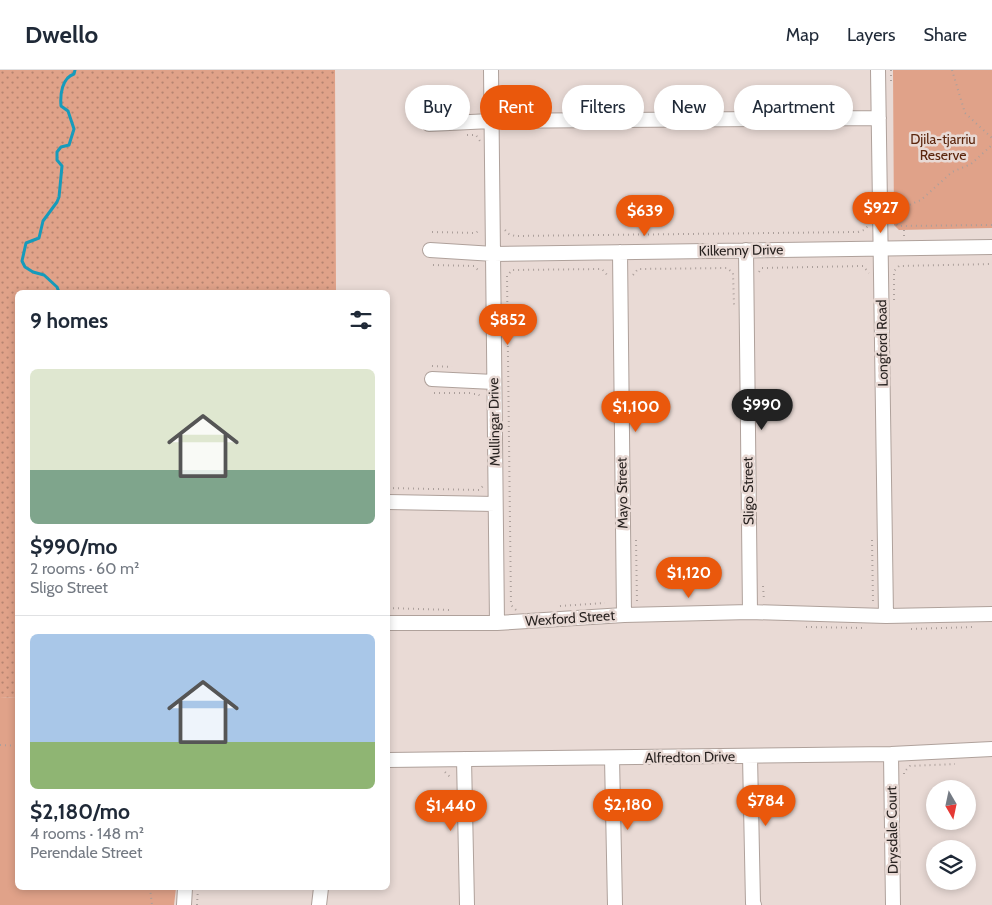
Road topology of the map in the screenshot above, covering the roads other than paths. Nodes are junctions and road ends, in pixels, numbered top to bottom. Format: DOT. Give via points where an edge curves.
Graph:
graph roads {
  1 [pos="491,70"];
  2 [pos="878,70"];
  3 [pos="491,85"];
  4 [pos="879,118"];
  5 [pos="552,121"];
  6 [pos="491,130"];
  7 [pos="992,247"];
  8 [pos="881,249"];
  9 [pos="430,250"];
  10 [pos="746,250"];
  11 [pos="620,252"];
  12 [pos="494,254"];
  13 [pos="432,373"];
  14 [pos="494,382"];
  15 [pos="390,502"];
  16 [pos="495,504"];
  17 [pos="750,612"];
  18 [pos="992,614"];
  19 [pos="624,615"];
  20 [pos="886,616"];
  21 [pos="390,622"];
  22 [pos="497,623"];
  23 [pos="992,749"];
  24 [pos="891,754"];
  25 [pos="750,756"];
  26 [pos="612,758"];
  27 [pos="464,759"];
  28 [pos="390,760"];
  29 [pos="185,890"];
  30 [pos="321,890"];
  31 [pos="184,905"];
  32 [pos="319,905"];
  33 [pos="467,905"];
  34 [pos="616,905"];
  35 [pos="754,905"];
  36 [pos="893,905"];
  1 -- 3 [label="street, Mullingar Drive"];
  2 -- 4 [label="street, Longford Road"];
  4 -- 5 [label="street"];
  4 -- 8 [label="street, Longford Road" via="885,220"];
  6 -- 12 [label="street, Mullingar Drive"];
  7 -- 8 [label="street, Kilkenny Drive"];
  8 -- 10 [label="street, Kilkenny Drive"];
  8 -- 20 [label="street, Longford Road"];
  9 -- 12 [label="street, Kilkenny Drive"];
  10 -- 11 [label="street, Kilkenny Drive"];
  10 -- 17 [label="street, Sligo Street"];
  11 -- 12 [label="street, Kilkenny Drive"];
  11 -- 19 [label="street, Mayo Street"];
  12 -- 14 [label="street, Mullingar Drive"];
  13 -- 14 [label="street"];
  14 -- 16 [label="street, Mullingar Drive"];
  15 -- 16 [label="street"];
  16 -- 22 [label="street, Mullingar Drive"];
  17 -- 19 [label="street, Wexford Street"];
  17 -- 20 [label="street, Wexford Street"];
  18 -- 20 [label="street, Wexford Street"];
  19 -- 22 [label="street, Wexford Street"];
  21 -- 22 [label="street, Wexford Street"];
  23 -- 24 [label="street, Alfredton Drive"];
  24 -- 25 [label="street, Alfredton Drive"];
  24 -- 36 [label="street, Drysdale Court"];
  25 -- 26 [label="street, Alfredton Drive"];
  25 -- 35 [label="street"];
  26 -- 27 [label="street, Alfredton Drive"];
  26 -- 34 [label="street"];
  27 -- 28 [label="street, Alfredton Drive"];
  27 -- 33 [label="street"];
  29 -- 31 [label="street"];
  30 -- 32 [label="street"];
}
